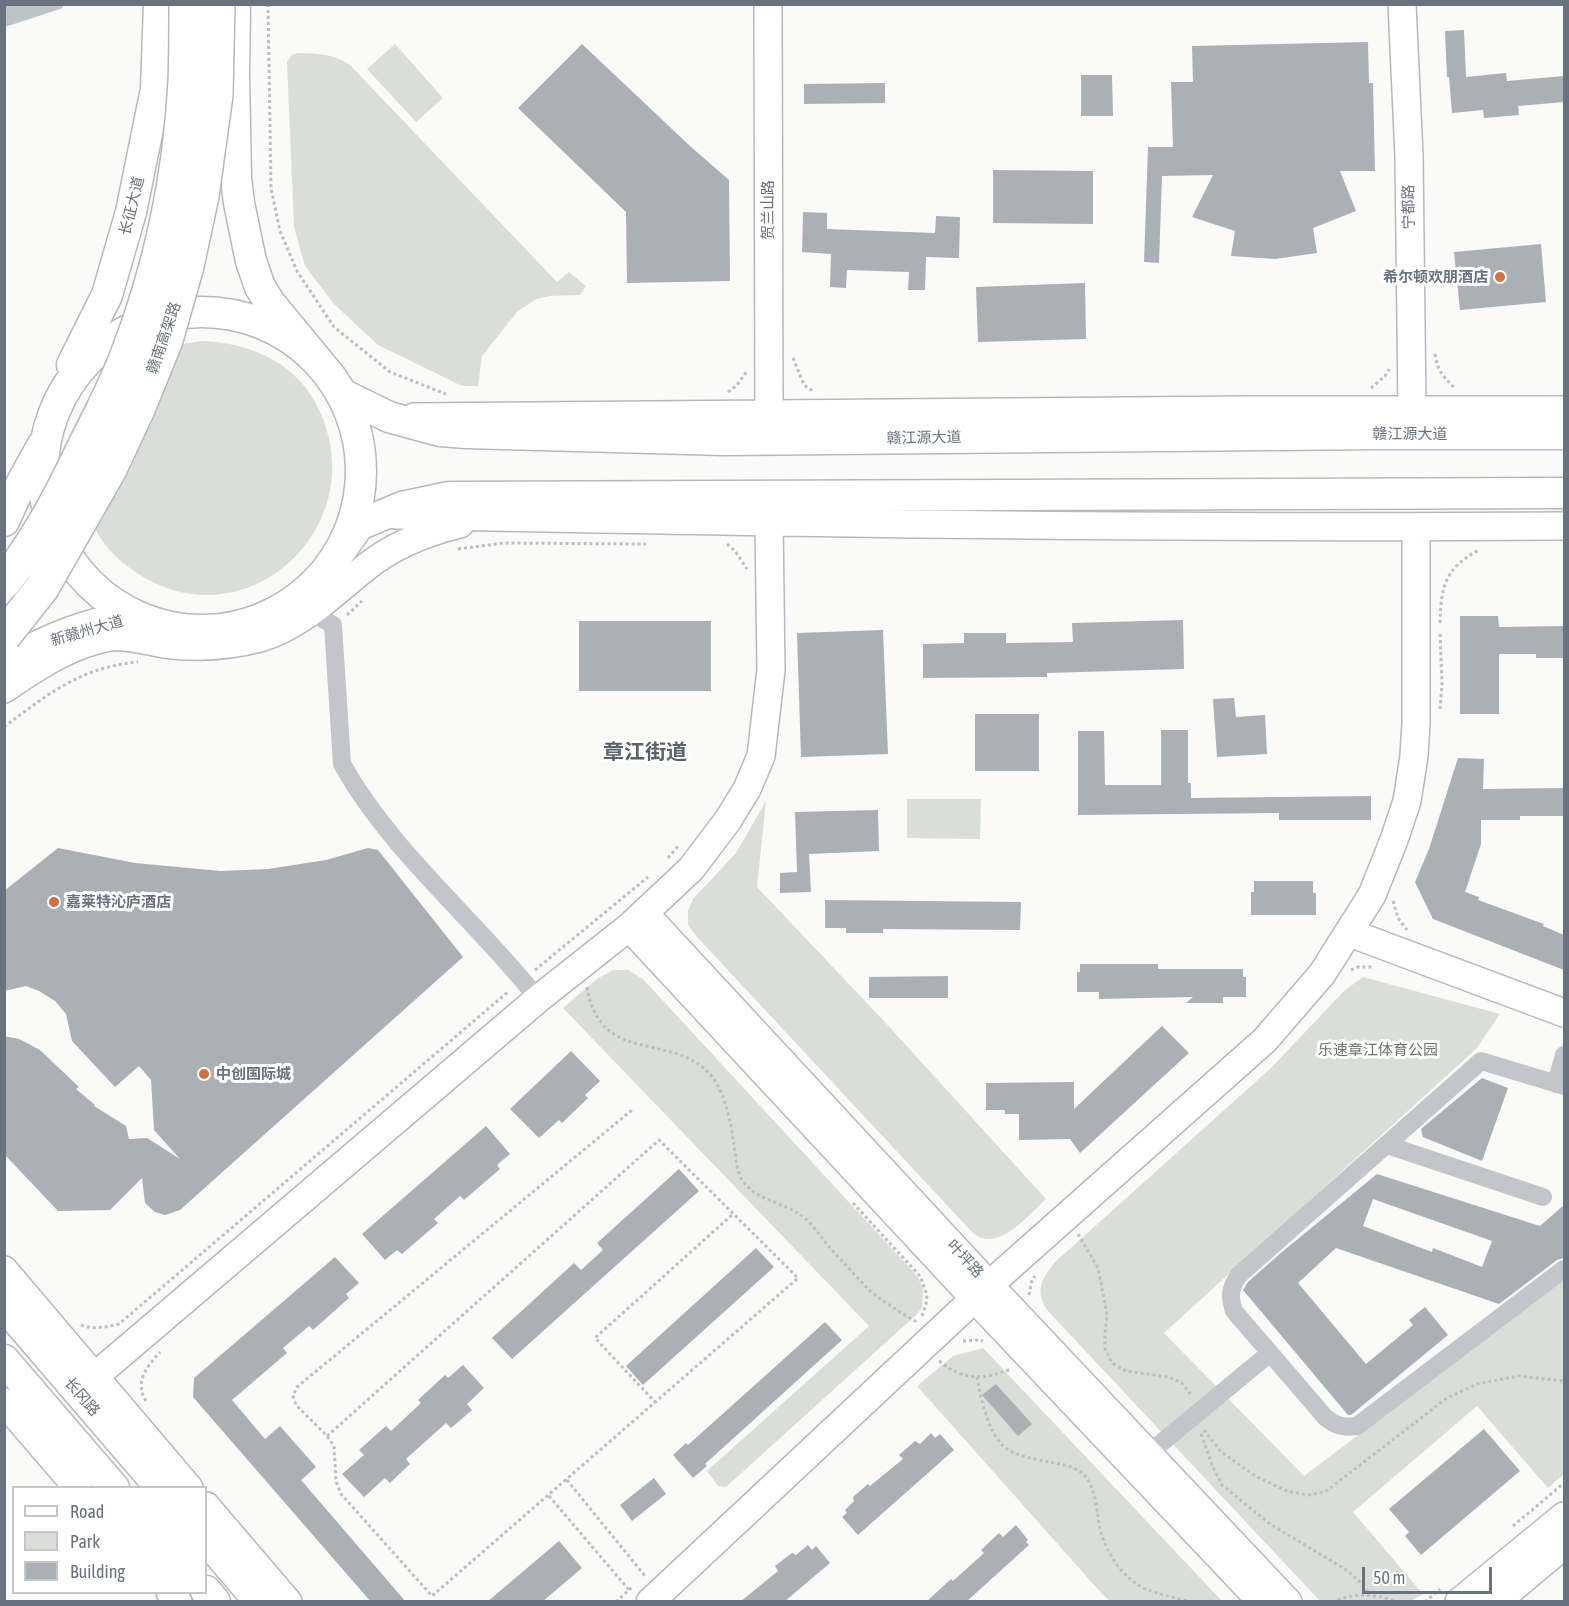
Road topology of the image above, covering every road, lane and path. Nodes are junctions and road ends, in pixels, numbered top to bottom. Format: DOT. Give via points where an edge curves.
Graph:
graph roads {
  1 [pos="159,4"];
  2 [pos="186,4"];
  3 [pos="218,4"];
  4 [pos="236,4"];
  5 [pos="268,4"];
  6 [pos="768,4"];
  7 [pos="1402,4"];
  8 [pos="1434,344"];
  9 [pos="791,352"];
  10 [pos="311,354"];
  11 [pos="1390,364"];
  12 [pos="747,370"];
  13 [pos="331,377"];
  14 [pos="1366,389"];
  15 [pos="1459,391"];
  16 [pos="824,394"];
  17 [pos="449,395"];
  18 [pos="61,396"];
  19 [pos="720,399"];
  20 [pos="1412,410"];
  21 [pos="1564,410"];
  22 [pos="769,415"];
  23 [pos="389,417"];
  24 [pos="1564,434"];
  25 [pos="45,440"];
  26 [pos="1564,493"];
  27 [pos="380,515"];
  28 [pos="489,517"];
  29 [pos="4,521"];
  30 [pos="770,523"];
  31 [pos="1564,526"];
  32 [pos="1416,527"];
  33 [pos="1488,545"];
  34 [pos="324,574"];
  35 [pos="4,582"];
  36 [pos="302,607"];
  37 [pos="174,628"];
  38 [pos="4,636"];
  39 [pos="4,664"];
  40 [pos="4,689"];
  41 [pos="1439,717"];
  42 [pos="1395,893"];
  43 [pos="637,920"];
  44 [pos="1350,933"];
  45 [pos="1416,935"];
  46 [pos="1377,967"];
  47 [pos="1346,973"];
  48 [pos="586,980"];
  49 [pos="538,999"];
  50 [pos="1564,1013"];
  51 [pos="1564,1055"];
  52 [pos="1560,1085"];
  53 [pos="632,1110"];
  54 [pos="1387,1145"];
  55 [pos="848,1197"];
  56 [pos="1543,1197"];
  57 [pos="733,1214"];
  58 [pos="1077,1232"];
  59 [pos="1564,1269"];
  60 [pos="4,1270"];
  61 [pos="983,1292"];
  62 [pos="4,1305"];
  63 [pos="958,1342"];
  64 [pos="990,1344"];
  65 [pos="164,1345"];
  66 [pos="1270,1353"];
  67 [pos="938,1356"];
  68 [pos="4,1359"];
  69 [pos="1014,1368"];
  70 [pos="94,1377"];
  71 [pos="977,1377"];
  72 [pos="1564,1381"];
  73 [pos="4,1402"];
  74 [pos="656,1403"];
  75 [pos="148,1404"];
  76 [pos="1197,1408"];
  77 [pos="14,1432"];
  78 [pos="327,1436"];
  79 [pos="1150,1455"];
  80 [pos="567,1480"];
  81 [pos="76,1486"];
  82 [pos="112,1486"];
  83 [pos="159,1486"];
  84 [pos="187,1486"];
  85 [pos="549,1496"];
  86 [pos="207,1507"];
  87 [pos="1564,1516"];
  88 [pos="207,1540"];
  89 [pos="1564,1545"];
  90 [pos="643,1591"];
  91 [pos="1370,1595"];
  92 [pos="260,1602"];
  93 [pos="288,1602"];
  94 [pos="616,1602"];
  95 [pos="1191,1602"];
  96 [pos="1262,1602"];
  97 [pos="1288,1602"];
  98 [pos="1332,1602"];
  99 [pos="1397,1602"];
  100 [pos="1459,1602"];
  101 [pos="1496,1602"];
  1 -- 18 [label="main road, 长征大道" via="156,89 131,212 106,295 74,358"];
  2 -- 35 [label="highway, 赣南高架路, bridge" via="179,147 148,294 126,359 62,492"];
  3 -- 38 [label="highway, 赣南高架路, bridge" via="216,95 202,196 166,340 110,469 42,588"];
  4 -- 10 [label="main road" via="236,178 251,261 270,303"];
  5 -- 17 [label="path" via="271,189 280,231 297,271 334,327 390,372"];
  6 -- 22 [label="street, 贺兰山路"];
  7 -- 20 [label="street, 宁都路"];
  8 -- 15 [label="path" via="1442,377"];
  9 -- 16 [label="path" via="804,385"];
  10 -- 13 [label="main road, 赣江源大道"];
  10 -- 18 [label="main road" via="262,323 234,315 176,314 121,334 97,351 77,371"];
  11 -- 14 [label="path" via="1385,376"];
  12 -- 19 [label="path"];
  13 -- 23 [label="main road, 赣江源大道" via="342,394"];
  13 -- 34 [label="main road" via="347,403 357,432 361,492 346,540"];
  18 -- 25 [label="main road"];
  20 -- 21 [label="street"];
  20 -- 22 [label="street"];
  22 -- 23 [label="street"];
  23 -- 24 [label="main road, 赣江源大道" via="466,433 724,440"];
  25 -- 29 [label="main road"];
  25 -- 37 [label="main road" via="45,503 55,534 70,561 116,605"];
  26 -- 27 [label="main road" via="472,496 425,501"];
  27 -- 28 [label="street"];
  27 -- 34 [label="main road" via="359,525"];
  28 -- 30 [label="street"];
  28 -- 36 [label="street" via="422,536 390,551"];
  30 -- 32 [label="street"];
  30 -- 43 [label="street" via="771,670 761,756 728,820 691,869"];
  31 -- 32 [label="street"];
  32 -- 44 [label="street" via="1416,723 1407,801 1372,895"];
  33 -- 41 [label="path" via="1457,564 1441,596"];
  34 -- 36 [label="main road"];
  36 -- 37 [label="main road" via="236,627"];
  36 -- 40 [label="street" via="285,628 234,643 184,645 112,637 85,643 56,656"];
  36 -- 49 [label="street" via="333,625 342,764 351,781 386,830"];
  37 -- 39 [label="main road, 新赣州大道" via="131,618 104,623 50,640"];
  42 -- 45 [label="path" via="1393,904 1398,918"];
  43 -- 49 [label="street"];
  43 -- 61 [label="street, 叶坪路"];
  44 -- 50 [label="street"];
  44 -- 61 [label="street" via="1322,974 1266,1040"];
  46 -- 47 [label="path" via="1358,967"];
  48 -- 55 [label="path" via="599,1019 622,1040 670,1052 706,1071 724,1102 740,1176 749,1189 798,1213 869,1290 918,1323 926,1304 920,1276"];
  49 -- 70 [label="street"];
  51 -- 52 [label="street"];
  52 -- 54 [label="street" via="1481,1061"];
  53 -- 78 [label="path" via="297,1387 293,1396 296,1405"];
  54 -- 56 [label="street"];
  54 -- 66 [label="street" via="1239,1275 1230,1288 1234,1311"];
  57 -- 74 [label="path" via="596,1338"];
  57 -- 74 [label="path" via="798,1278"];
  57 -- 78 [label="path" via="659,1140"];
  58 -- 76 [label="path" via="1098,1268 1107,1315 1105,1349 1112,1363 1126,1371 1169,1377 1182,1383"];
  59 -- 66 [label="street" via="1357,1426 1343,1428 1333,1424"];
  60 -- 70 [label="street"];
  61 -- 79 [label="street, 叶坪路"];
  61 -- 90 [label="street"];
  61 -- 96 [label="street, 叶坪路"];
  62 -- 83 [label="main road, 长冈路"];
  63 -- 64 [label="path" via="979,1340"];
  65 -- 75 [label="path" via="142,1375 143,1397"];
  66 -- 76 [label="street"];
  67 -- 71 [label="path" via="950,1370"];
  68 -- 82 [label="main road"];
  69 -- 71 [label="path"];
  70 -- 84 [label="street"];
  71 -- 95 [label="path" via="985,1409 1003,1445 1015,1453 1084,1474 1095,1499 1104,1545 1114,1562 1136,1584"];
  72 -- 76 [label="path" via="1518,1376 1477,1384 1447,1398 1325,1492 1308,1495 1287,1491 1257,1477 1221,1452 1201,1425"];
  73 -- 77 [label="street"];
  74 -- 80 [label="path"];
  76 -- 79 [label="street"];
  76 -- 91 [label="path" via="1201,1434 1222,1485 1270,1524 1348,1571"];
  77 -- 81 [label="street"];
  78 -- 85 [label="path" via="334,1446 336,1481 341,1494 432,1596"];
  79 -- 97 [label="street, 叶坪路"];
  80 -- 85 [label="path"];
  80 -- 90 [label="path"];
  85 -- 90 [label="path"];
  86 -- 93 [label="street"];
  87 -- 100 [label="street"];
  88 -- 92 [label="main road"];
  89 -- 101 [label="street"];
  90 -- 94 [label="path"];
  91 -- 98 [label="path"];
  91 -- 99 [label="path"];
}
